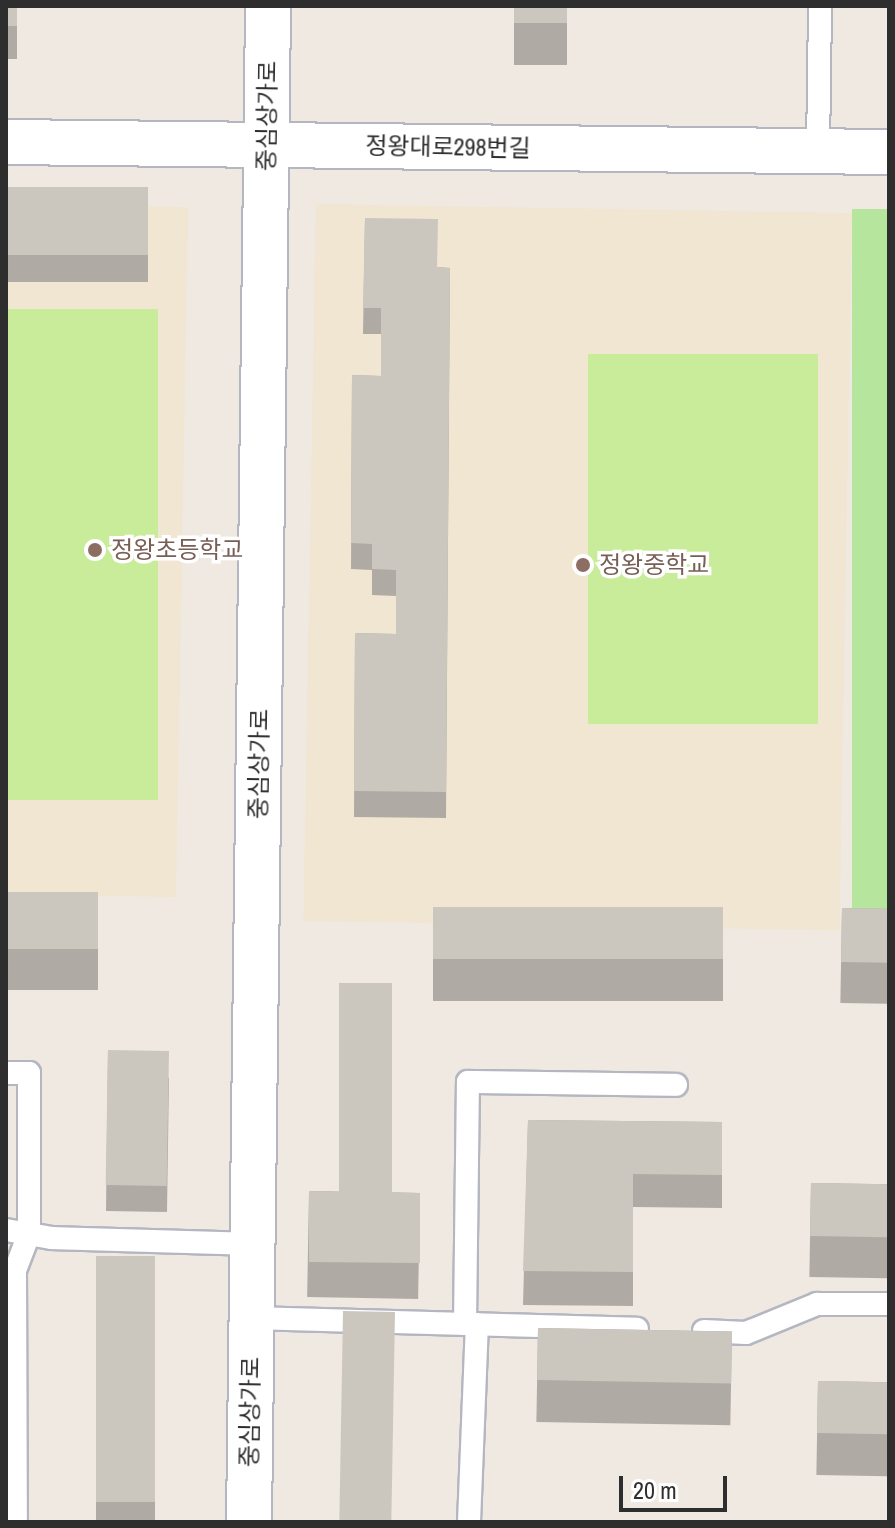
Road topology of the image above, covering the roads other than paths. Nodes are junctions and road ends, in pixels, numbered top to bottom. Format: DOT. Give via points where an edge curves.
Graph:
graph roads {
  1 [pos="268,6"];
  2 [pos="820,6"];
  3 [pos="6,142"];
  4 [pos="267,145"];
  5 [pos="818,151"];
  6 [pos="889,152"];
  7 [pos="6,1073"];
  8 [pos="676,1085"];
  9 [pos="6,1230"];
  10 [pos="29,1234"];
  11 [pos="252,1244"];
  12 [pos="889,1304"];
  13 [pos="251,1318"];
  14 [pos="471,1324"];
  15 [pos="16,1522"];
  16 [pos="249,1522"];
  17 [pos="469,1522"];
  1 -- 4 [label="street, 중심상가로"];
  2 -- 5 [label="lane"];
  3 -- 4 [label="street, 정왕대로298번길"];
  4 -- 5 [label="street, 정왕대로298번길"];
  4 -- 11 [label="street, 중심상가로"];
  5 -- 6 [label="street, 정왕대로298번길"];
  7 -- 10 [label="lane" via="29,1073"];
  8 -- 14 [label="lane" via="468,1082"];
  9 -- 10 [label="lane"];
  10 -- 11 [label="lane"];
  10 -- 15 [label="lane" via="15,1270"];
  11 -- 13 [label="street, 중심상가로"];
  12 -- 14 [label="lane" via="817,1304 746,1333"];
  13 -- 14 [label="lane"];
  13 -- 16 [label="street, 중심상가로"];
  14 -- 17 [label="lane"];
}
